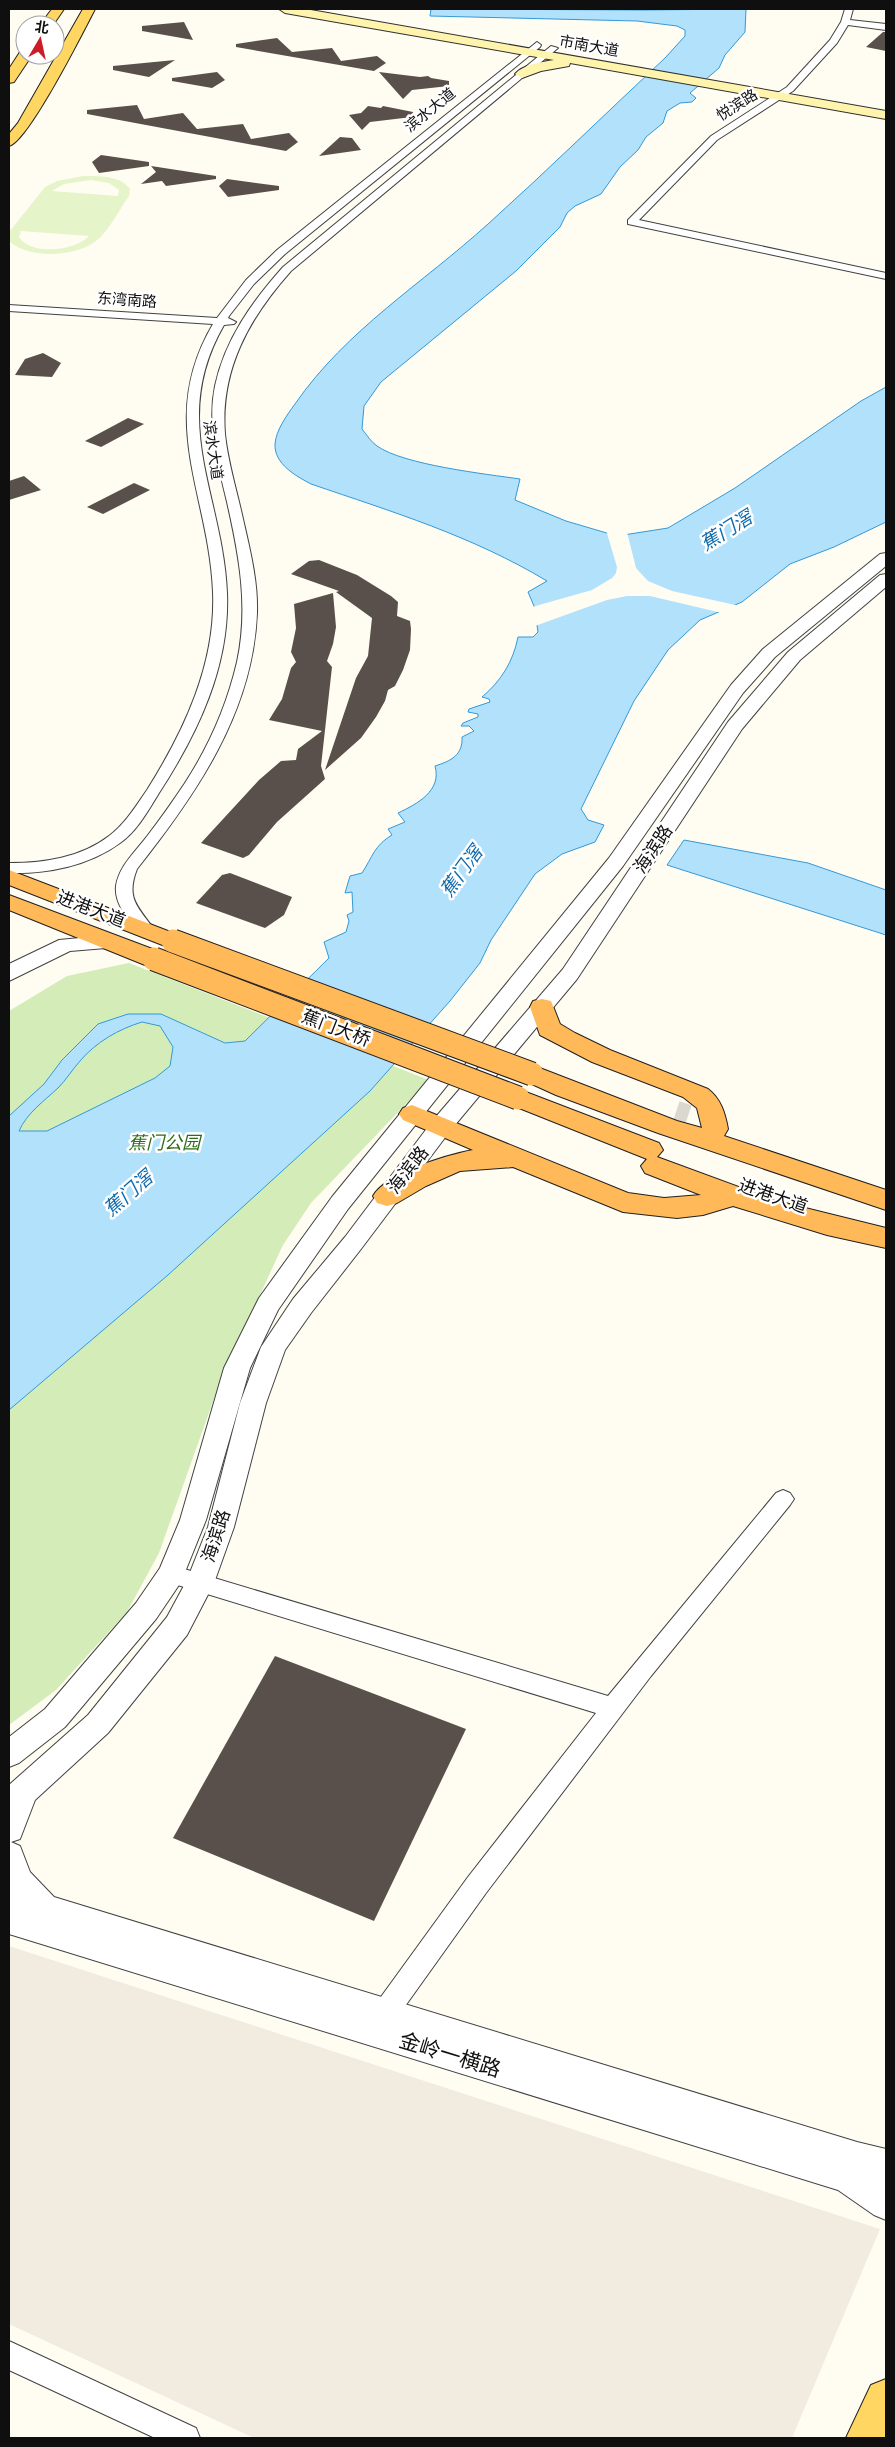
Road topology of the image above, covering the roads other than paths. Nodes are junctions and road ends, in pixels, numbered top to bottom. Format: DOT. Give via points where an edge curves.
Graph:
graph roads {
  1 [pos="81,9"];
  2 [pos="89,9"];
  3 [pos="286,9"];
  4 [pos="332,9"];
  5 [pos="849,9"];
  6 [pos="845,22"];
  7 [pos="886,27"];
  8 [pos="65,32"];
  9 [pos="481,44"];
  10 [pos="532,48"];
  11 [pos="550,51"];
  12 [pos="584,62"];
  13 [pos="609,62"];
  14 [pos="18,65"];
  15 [pos="45,65"];
  16 [pos="504,71"];
  17 [pos="522,74"];
  18 [pos="9,78"];
  19 [pos="785,93"];
  20 [pos="886,106"];
  21 [pos="886,115"];
  22 [pos="10,127"];
  23 [pos="9,142"];
  24 [pos="886,276"];
  25 [pos="9,308"];
  26 [pos="220,322"];
  27 [pos="244,323"];
  28 [pos="886,558"];
  29 [pos="886,579"];
  30 [pos="9,868"];
  31 [pos="9,877"];
  32 [pos="9,902"];
  33 [pos="147,931"];
  34 [pos="173,941"];
  35 [pos="111,942"];
  36 [pos="154,959"];
  37 [pos="9,974"];
  38 [pos="542,1007"];
  39 [pos="532,1074"];
  40 [pos="518,1098"];
  41 [pos="560,1100"];
  42 [pos="412,1114"];
  43 [pos="677,1123"];
  44 [pos="442,1125"];
  45 [pos="715,1129"];
  46 [pos="652,1158"];
  47 [pos="522,1159"];
  48 [pos="886,1188"];
  49 [pos="387,1196"];
  50 [pos="730,1196"];
  51 [pos="886,1200"];
  52 [pos="886,1233"];
  53 [pos="886,1238"];
  54 [pos="783,1499"];
  55 [pos="170,1574"];
  56 [pos="200,1583"];
  57 [pos="613,1708"];
  58 [pos="9,1754"];
  59 [pos="16,1797"];
  60 [pos="9,1829"];
  61 [pos="9,1856"];
  62 [pos="9,1898"];
  63 [pos="46,1910"];
  64 [pos="9,1919"];
  65 [pos="378,2022"];
  66 [pos="886,2166"];
  67 [pos="886,2202"];
  68 [pos="9,2355"];
  69 [pos="886,2400"];
  70 [pos="186,2438"];
  71 [pos="867,2438"];
  1 -- 8 [label="main road"];
  2 -- 23 [label="main road" via="24,125"];
  3 -- 9 [label="main road, 市南大道"];
  4 -- 10 [label="main road, 市南大道"];
  5 -- 6 [label="street, 悦滨路"];
  6 -- 7 [label="street"];
  6 -- 19 [label="street, 悦滨路" via="834,41"];
  9 -- 10 [label="main road, 市南大道"];
  9 -- 16 [label="main road" via="506,54 510,63"];
  10 -- 11 [label="main road, 市南大道"];
  10 -- 16 [label="street, 滨水大道"];
  11 -- 12 [label="main road, 市南大道"];
  11 -- 13 [label="main road, 市南大道"];
  11 -- 17 [label="street, 滨水大道"];
  12 -- 13 [label="main road, 市南大道"];
  12 -- 17 [label="main road" via="545,66"];
  13 -- 19 [label="main road, 市南大道"];
  14 -- 18 [label="main road"];
  15 -- 22 [label="main road"];
  16 -- 26 [label="street, 滨水大道" via="280,252 251,280"];
  17 -- 27 [label="street, 滨水大道" via="301,256 273,283"];
  19 -- 20 [label="main road, 市南大道"];
  19 -- 21 [label="main road, 市南大道"];
  19 -- 24 [label="street, 悦滨路" via="714,138 632,222"];
  25 -- 26 [label="street, 东湾南路"];
  26 -- 27 [label="street, 东湾南路"];
  26 -- 30 [label="street, 滨水大道" via="196,378 192,415 194,453 220,593 218,636 200,704 163,777 127,828 86,854 60,863"];
  27 -- 33 [label="street, 滨水大道" via="222,378 218,414 221,451 248,571 248,636 233,698 209,756 177,808 125,878 124,898 128,908"];
  28 -- 42 [label="street, 海滨路" via="769,653 744,682 630,843"];
  29 -- 38 [label="street, 海滨路" via="794,656 735,726 570,974"];
  31 -- 33 [label="highway, 进港大道"];
  32 -- 35 [label="highway, 进港大道"];
  33 -- 34 [label="highway, 进港大道"];
  34 -- 39 [label="highway, 蕉门大桥, bridge"];
  35 -- 36 [label="highway, 进港大道"];
  35 -- 37 [label="street" via="66,946"];
  36 -- 40 [label="highway, 蕉门大桥, bridge"];
  38 -- 44 [label="street, 海滨路"];
  38 -- 45 [label="highway" via="549,1029 570,1043 705,1098 711,1107"];
  39 -- 41 [label="highway, 进港大道"];
  40 -- 41 [label="highway, 进港大道"];
  41 -- 43 [label="highway, 进港大道"];
  41 -- 46 [label="highway" via="590,1139"];
  42 -- 44 [label="highway"];
  42 -- 55 [label="street, 海滨路" via="340,1203 268,1305 237,1368 193,1520"];
  43 -- 45 [label="highway"];
  43 -- 51 [label="highway, 进港大道"];
  44 -- 47 [label="highway"];
  44 -- 49 [label="street, 海滨路"];
  45 -- 48 [label="highway"];
  46 -- 50 [label="highway"];
  46 -- 52 [label="highway, 进港大道"];
  47 -- 49 [label="highway" via="496,1157 442,1166"];
  47 -- 50 [label="highway" via="623,1202 648,1208 687,1208 712,1204"];
  49 -- 56 [label="street, 海滨路" via="274,1347 253,1403 221,1527"];
  50 -- 53 [label="highway" via="842,1230"];
  54 -- 57 [label="street"];
  55 -- 56 [label="street"];
  55 -- 58 [label="street, 海滨路" via="146,1611 55,1718"];
  56 -- 57 [label="street"];
  56 -- 59 [label="street, 海滨路" via="177,1626 98,1724"];
  57 -- 65 [label="street" via="477,1885"];
  59 -- 60 [label="street"];
  61 -- 63 [label="street" via="17,1881"];
  62 -- 63 [label="street, 金岭一横路"];
  63 -- 65 [label="street, 金岭一横路"];
  64 -- 65 [label="street, 金岭一横路"];
  65 -- 66 [label="street, 金岭一横路"];
  65 -- 67 [label="street, 金岭一横路" via="847,2176"];
  68 -- 70 [label="street"];
  69 -- 71 [label="main road"];
}
